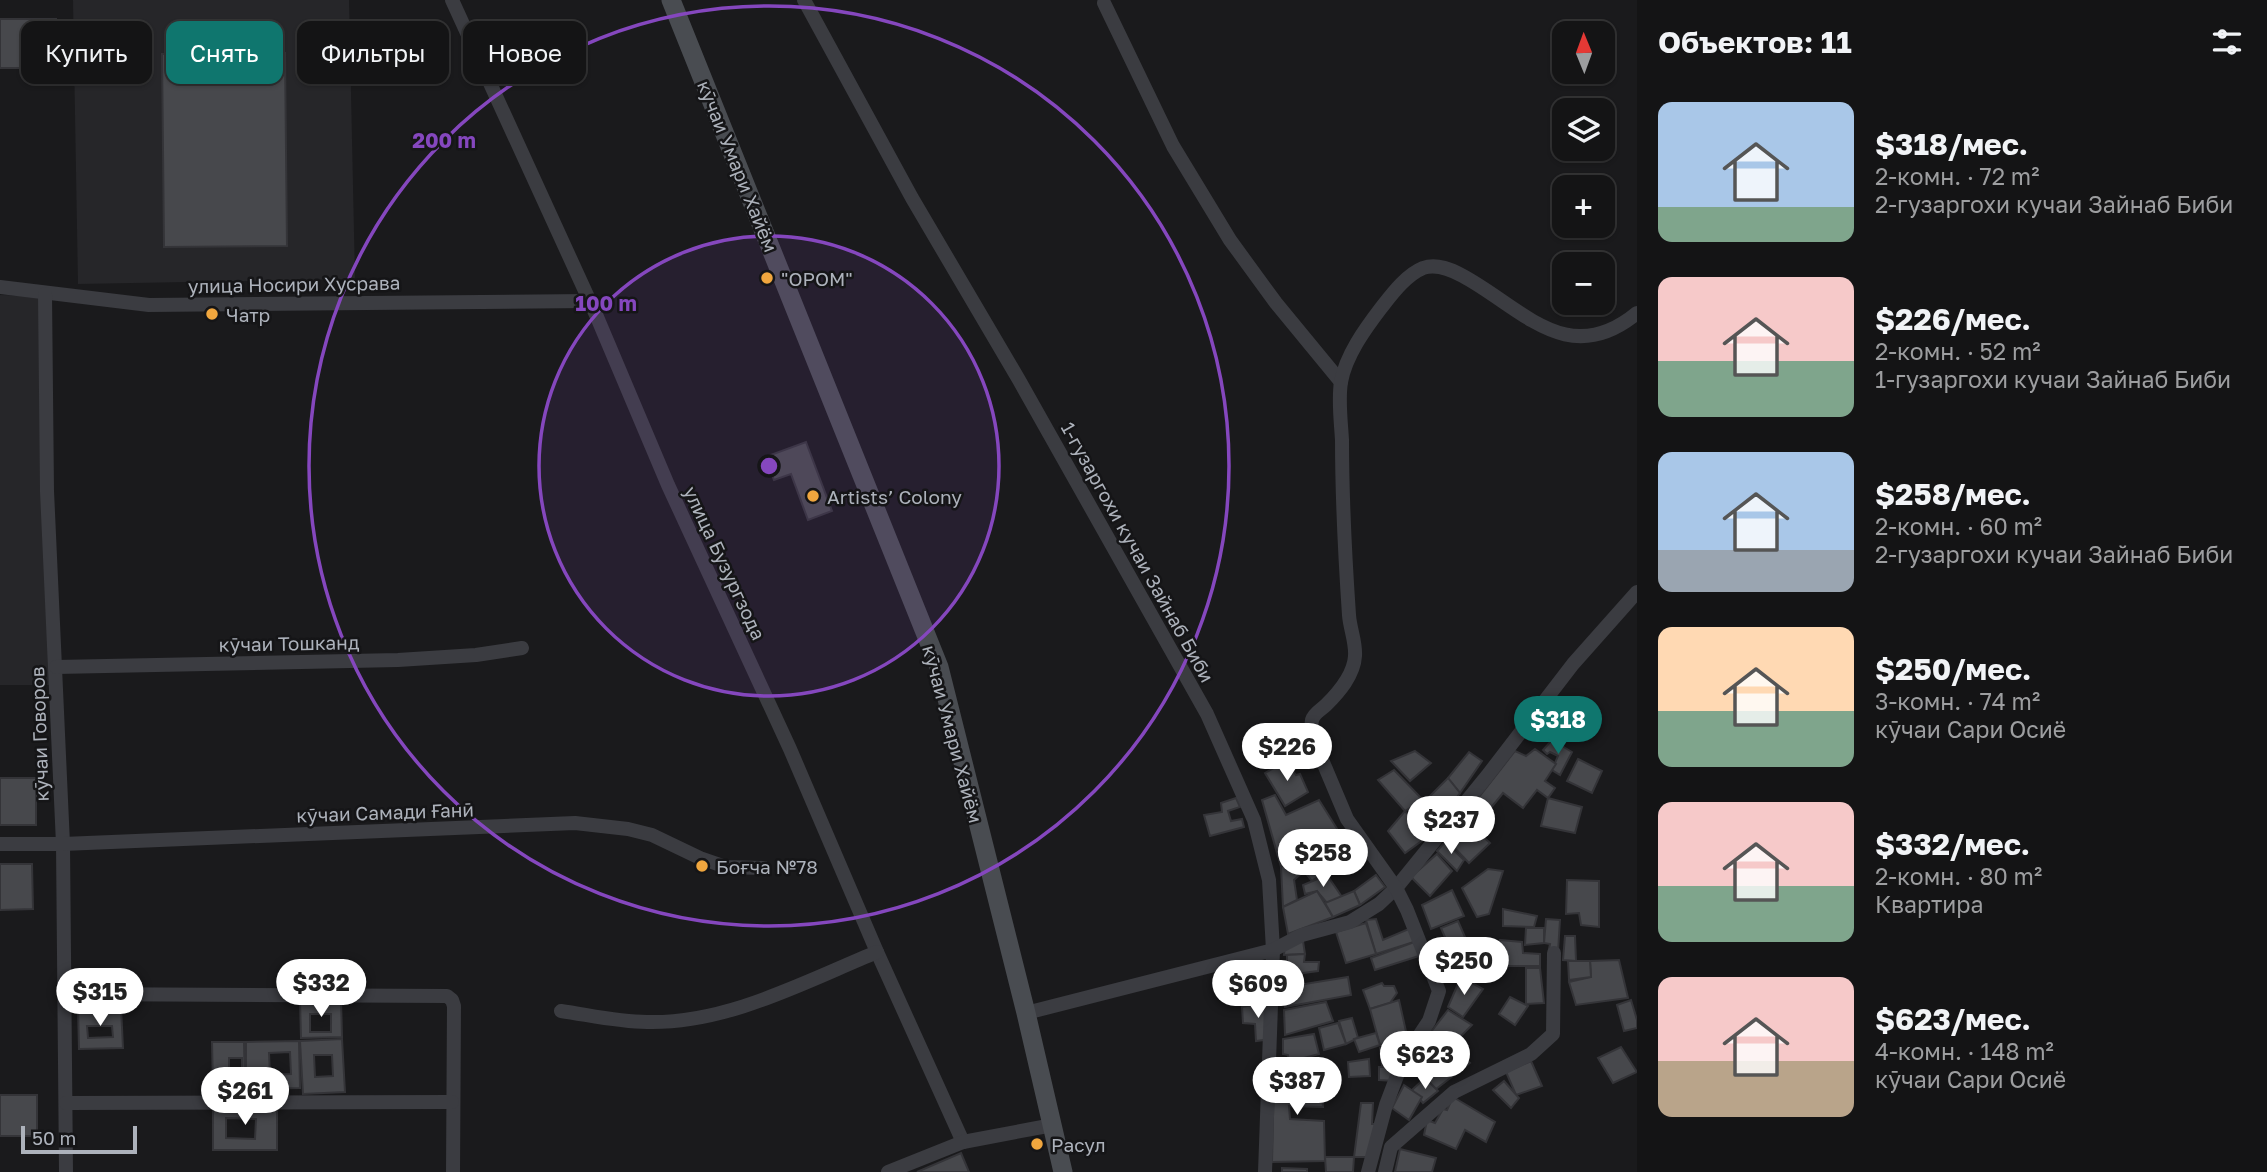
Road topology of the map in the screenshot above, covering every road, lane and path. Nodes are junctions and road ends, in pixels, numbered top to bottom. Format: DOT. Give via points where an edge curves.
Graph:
graph roads {
  1 [pos="452,0"];
  2 [pos="671,0"];
  3 [pos="804,0"];
  4 [pos="1104,3"];
  5 [pos="0,287"];
  6 [pos="45,294"];
  7 [pos="589,301"];
  8 [pos="1637,313"];
  9 [pos="1341,382"];
  10 [pos="1637,592"];
  11 [pos="522,648"];
  12 [pos="56,667"];
  13 [pos="63,844"];
  14 [pos="0,845"];
  15 [pos="764,868"];
  16 [pos="1396,888"];
  17 [pos="1273,950"];
  18 [pos="877,952"];
  19 [pos="1553,953"];
  20 [pos="65,994"];
  21 [pos="561,1012"];
  22 [pos="1026,1013"];
  23 [pos="452,1102"];
  24 [pos="66,1103"];
  25 [pos="1053,1125"];
  26 [pos="963,1142"];
  27 [pos="66,1172"];
  28 [pos="453,1172"];
  29 [pos="888,1172"];
  30 [pos="1063,1172"];
  31 [pos="1265,1172"];
  32 [pos="1368,1172"];
  33 [pos="1385,1172"];
  1 -- 7 [label="street, улица Бузургзода"];
  2 -- 22 [label="main road, кӯчаи Умари Хайём" via="939,667"];
  3 -- 17 [label="street, 1-гузаргохи кучаи Зайнаб Биби" via="1207,714 1254,820 1269,880"];
  4 -- 9 [label="street" via="1173,145 1230,240"];
  5 -- 6 [label="street, улица Носири Хусрава"];
  6 -- 7 [label="street, улица Носири Хусрава" via="149,305"];
  6 -- 12 [label="street, кӯчаи Говоров" via="47,491"];
  7 -- 18 [label="street, улица Бузургзода"];
  8 -- 9 [label="street" via="1601,334 1555,332 1452,270 1423,268 1407,278 1367,326"];
  9 -- 16 [label="street" via="1342,510 1355,659 1350,676 1316,713 1312,736 1347,819"];
  10 -- 16 [label="street" via="1573,664"];
  11 -- 12 [label="street, кӯчаи Тошканд" via="398,660"];
  12 -- 13 [label="street, кӯчаи Говоров"];
  13 -- 14 [label="street, кӯчаи Самади Ғанӣ"];
  13 -- 15 [label="street, кӯчаи Самади Ғанӣ" via="575,823 652,835 726,867"];
  13 -- 20 [label="street, кӯчаи Говоров"];
  16 -- 17 [label="street" via="1350,922 1302,935"];
  16 -- 32 [label="street" via="1439,990 1429,1021 1403,1060"];
  17 -- 22 [label="street"];
  17 -- 31 [label="street, 1-гузаргохи кучаи Зайнаб Биби"];
  18 -- 21 [label="street" via="746,1005 702,1017 646,1023"];
  18 -- 26 [label="street, улица Бузургзода"];
  19 -- 33 [label="street" via="1553,1034 1531,1054 1454,1092 1391,1147"];
  20 -- 23 [label="street" via="447,996 454,1006"];
  20 -- 24 [label="street, кӯчаи Говоров"];
  22 -- 25 [label="main road, кӯчаи Умари Хайём"];
  23 -- 24 [label="street"];
  23 -- 28 [label="street"];
  24 -- 27 [label="street, кӯчаи Говоров"];
  25 -- 26 [label="street"];
  25 -- 30 [label="main road, кӯчаи Умари Хайём"];
  26 -- 29 [label="street"];
}
